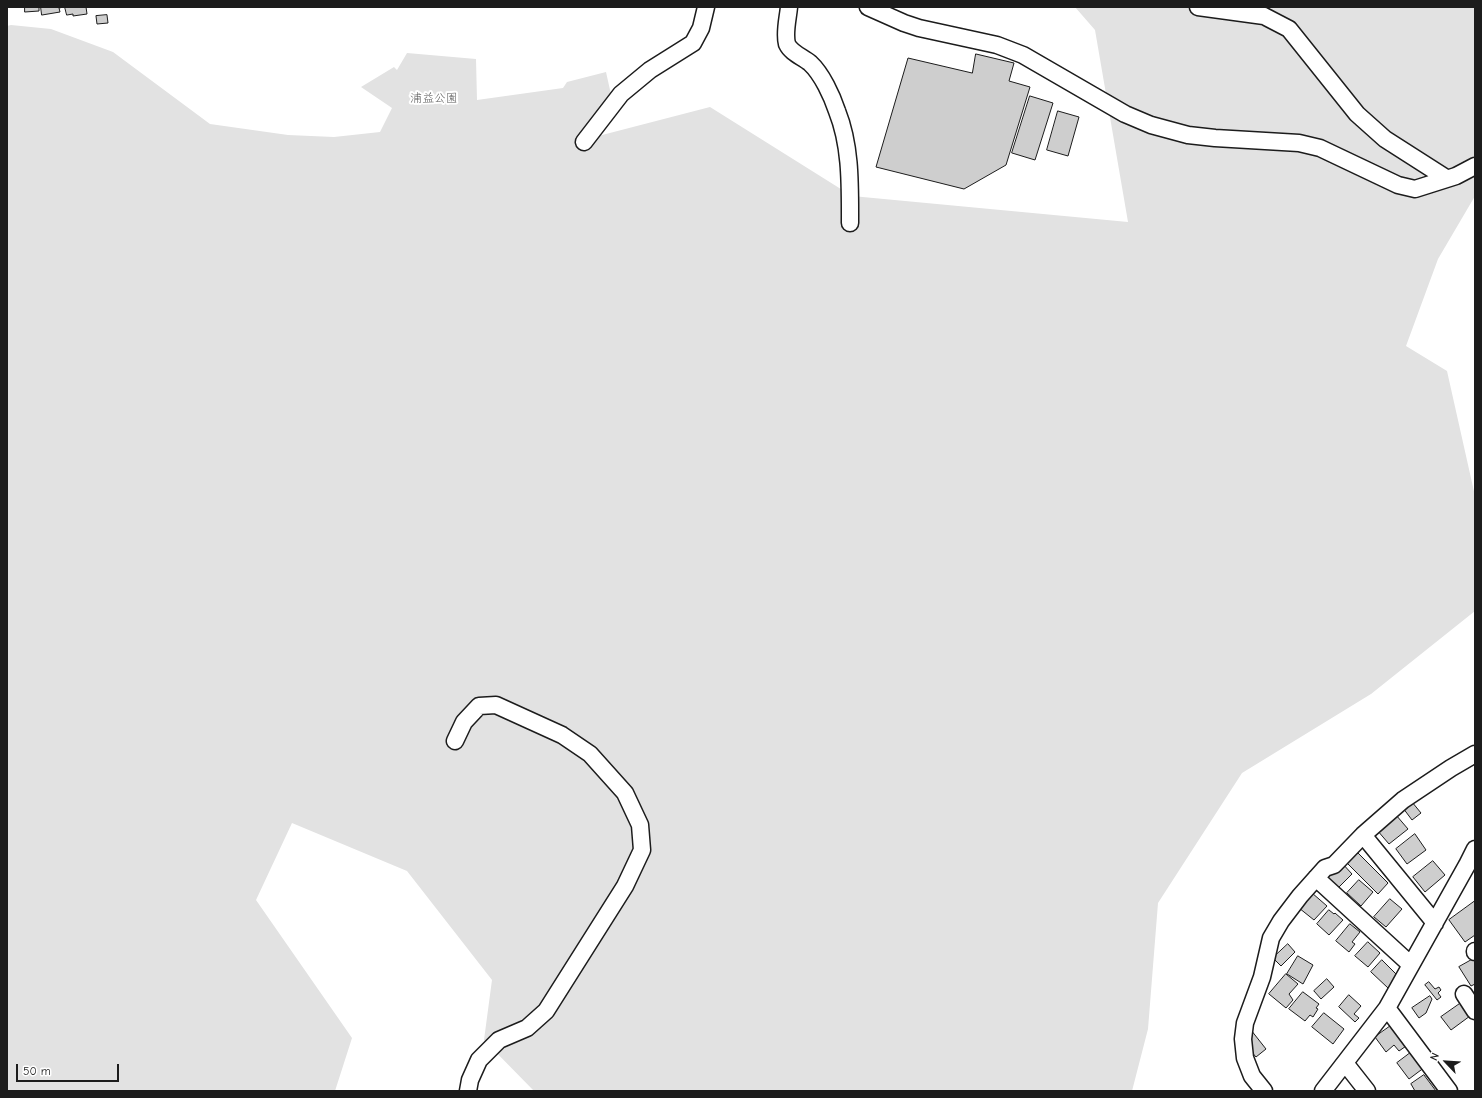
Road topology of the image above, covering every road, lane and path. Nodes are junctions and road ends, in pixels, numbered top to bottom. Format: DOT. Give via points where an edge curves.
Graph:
graph roads {
  1 [pos="706,7"];
  2 [pos="789,7"];
  3 [pos="868,7"];
  4 [pos="1198,7"];
  5 [pos="584,142"];
  6 [pos="1475,166"];
  7 [pos="1446,178"];
  8 [pos="850,223"];
  9 [pos="455,741"];
  10 [pos="1475,754"];
  11 [pos="1363,835"];
  12 [pos="1475,849"];
  13 [pos="1471,871"];
  14 [pos="1316,878"];
  15 [pos="1435,924"];
  16 [pos="1412,965"];
  17 [pos="1464,994"];
  18 [pos="1387,1008"];
  19 [pos="1475,1011"];
  20 [pos="1345,1063"];
  21 [pos="468,1091"];
  22 [pos="1264,1091"];
  23 [pos="1323,1091"];
  24 [pos="1367,1091"];
  25 [pos="1449,1091"];
  1 -- 5 [label="street" via="694,43 650,70 621,94"];
  2 -- 8 [label="street" via="786,37 788,45 793,52 811,64 826,84 838,112 846,144"];
  3 -- 7 [label="street" via="919,28 997,45 1023,55 1125,114 1151,125 1188,135 1299,143 1320,148 1398,185 1415,189"];
  4 -- 7 [label="street" via="1264,16 1289,29 1357,114 1385,139"];
  6 -- 7 [label="street"];
  9 -- 21 [label="street" via="464,722 479,706 496,705 562,735 590,754 625,794 640,825 642,850 625,886 546,1011 528,1028 499,1040 479,1060"];
  10 -- 11 [label="street" via="1403,800"];
  11 -- 14 [label="street" via="1334,865 1325,868"];
  11 -- 15 [label="street"];
  12 -- 13 [label="street"];
  13 -- 15 [label="street"];
  14 -- 16 [label="street"];
  14 -- 22 [label="street" via="1281,921 1271,938 1262,977 1245,1023 1245,1058 1252,1076"];
  15 -- 16 [label="street"];
  16 -- 18 [label="street"];
  17 -- 19 [label="street"];
  18 -- 20 [label="street"];
  18 -- 25 [label="street"];
  20 -- 23 [label="street"];
  20 -- 24 [label="street"];
}
